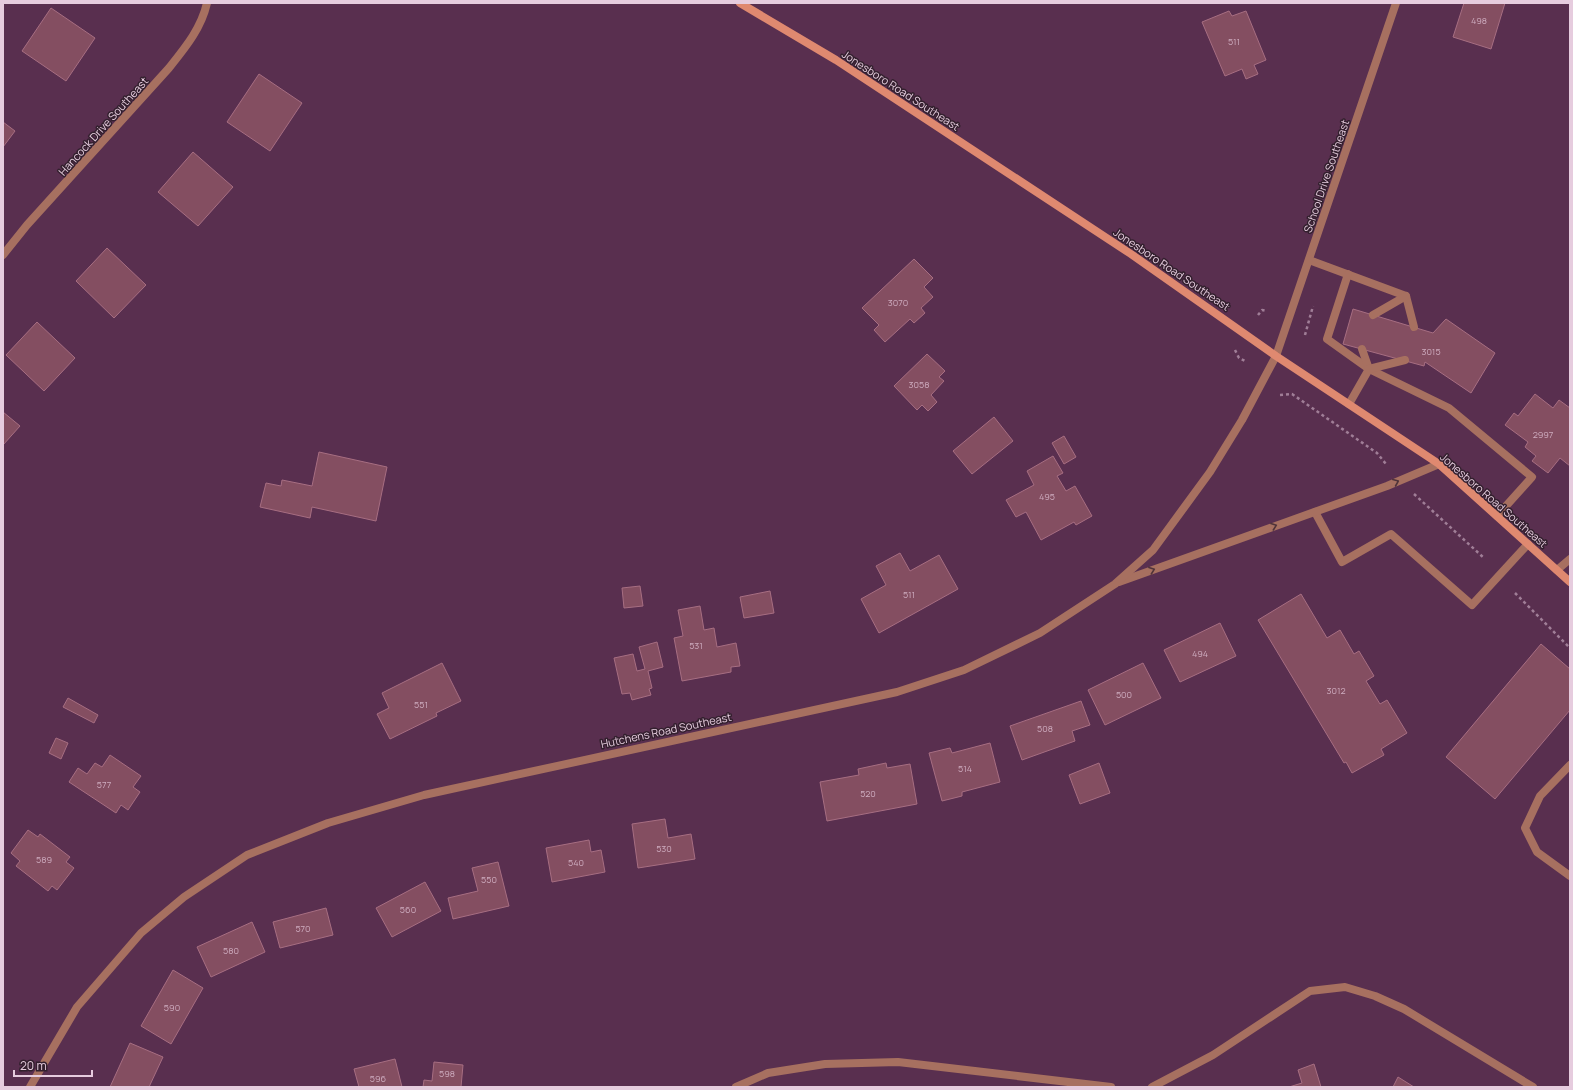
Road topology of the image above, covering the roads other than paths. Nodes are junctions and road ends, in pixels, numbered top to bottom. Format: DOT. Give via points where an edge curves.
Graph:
graph roads {
  1 [pos="207,3"];
  2 [pos="740,3"];
  3 [pos="1396,3"];
  4 [pos="3,255"];
  5 [pos="1309,260"];
  6 [pos="1348,274"];
  7 [pos="1406,296"];
  8 [pos="1373,315"];
  9 [pos="1414,328"];
  10 [pos="1362,349"];
  11 [pos="1276,356"];
  12 [pos="1405,360"];
  13 [pos="1369,369"];
  14 [pos="1349,404"];
  15 [pos="1438,464"];
  16 [pos="1315,512"];
  17 [pos="1497,516"];
  18 [pos="1528,544"];
  19 [pos="1570,559"];
  20 [pos="1557,570"];
  21 [pos="1570,582"];
  22 [pos="1115,584"];
  23 [pos="1570,765"];
  24 [pos="1570,876"];
  25 [pos="30,1087"];
  26 [pos="736,1087"];
  27 [pos="1111,1087"];
  28 [pos="1152,1087"];
  29 [pos="1533,1087"];
  1 -- 4 [label="street, Hancock Drive Southeast" via="203,20 170,68 27,225"];
  2 -- 11 [label="main road, Jonesboro Road Southeast" via="836,60 1131,254"];
  3 -- 5 [label="street, School Drive Southeast"];
  5 -- 6 [label="street"];
  5 -- 11 [label="street, School Drive Southeast"];
  6 -- 7 [label="street"];
  6 -- 13 [label="street" via="1327,339"];
  7 -- 8 [label="street"];
  7 -- 9 [label="street"];
  10 -- 13 [label="street"];
  11 -- 14 [label="main road, Jonesboro Road Southeast"];
  11 -- 22 [label="street, Hutchens Road Southeast" via="1242,420 1210,472 1153,550"];
  12 -- 13 [label="street"];
  13 -- 14 [label="street"];
  13 -- 17 [label="street" via="1449,408 1532,477"];
  14 -- 15 [label="main road, Jonesboro Road Southeast"];
  16 -- 15 [label="street, one-way"];
  15 -- 17 [label="main road, Jonesboro Road Southeast"];
  16 -- 18 [label="street" via="1342,562 1390,534 1472,605"];
  22 -- 16 [label="street, one-way"];
  17 -- 18 [label="main road, Jonesboro Road Southeast"];
  18 -- 20 [label="main road, Jonesboro Road Southeast"];
  19 -- 20 [label="street"];
  20 -- 21 [label="main road, Jonesboro Road Southeast"];
  22 -- 25 [label="street, Hutchens Road Southeast" via="1040,633 964,670 898,692 424,795 328,823 247,855 184,897 141,933 77,1007"];
  23 -- 24 [label="street" via="1540,796 1525,828 1537,852"];
  26 -- 27 [label="street" via="768,1073 825,1064 898,1062"];
  28 -- 29 [label="street" via="1213,1055 1310,991 1345,987 1375,996 1404,1010"];
}
